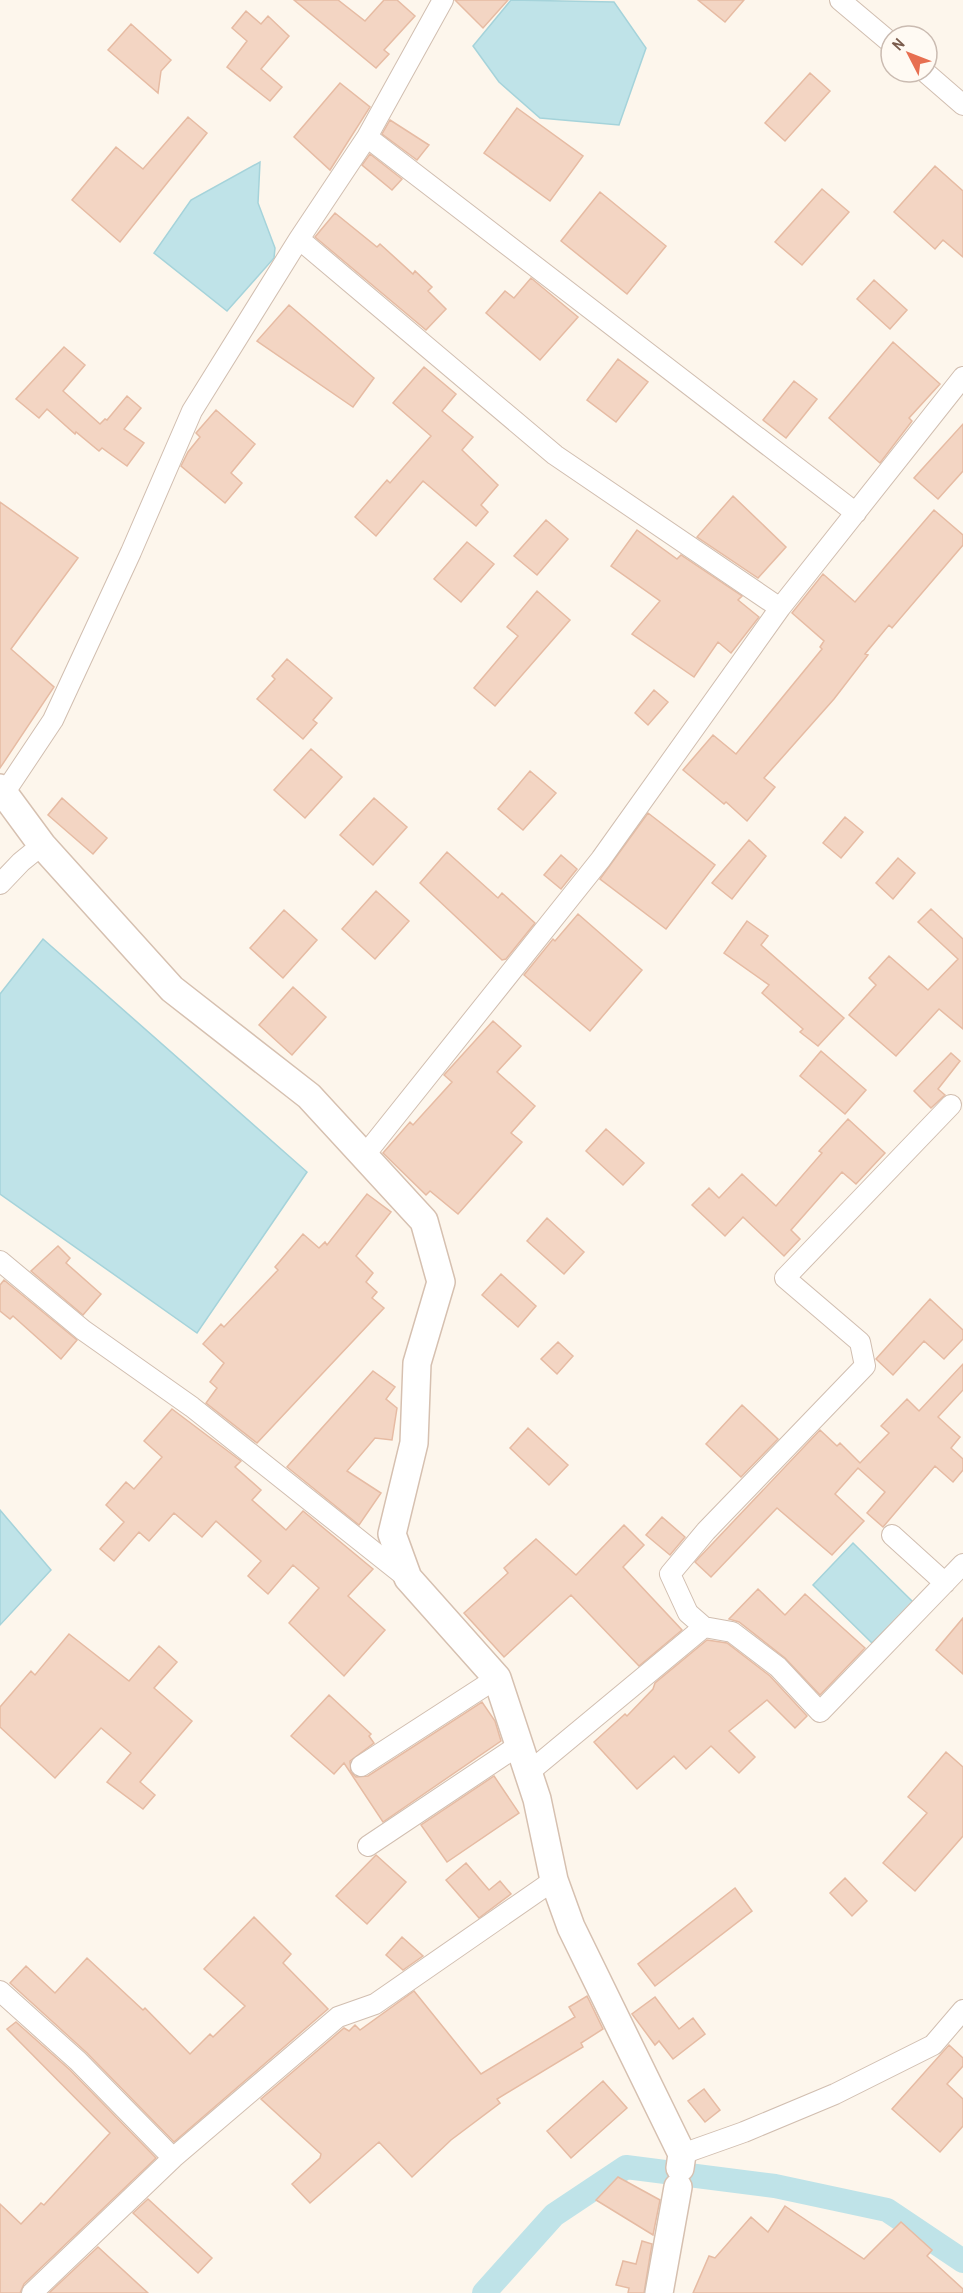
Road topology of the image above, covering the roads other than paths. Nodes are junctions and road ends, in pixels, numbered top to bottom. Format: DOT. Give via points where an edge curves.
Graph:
graph roads {
  1 [pos="443,0"];
  2 [pos="840,0"];
  3 [pos="879,33"];
  4 [pos="938,84"];
  5 [pos="963,105"];
  6 [pos="367,137"];
  7 [pos="299,239"];
  8 [pos="963,377"];
  9 [pos="856,513"];
  10 [pos="780,608"];
  11 [pos="5,787"];
  12 [pos="42,845"];
  13 [pos="0,885"];
  14 [pos="951,1105"];
  15 [pos="364,1156"];
  16 [pos="0,1261"];
  17 [pos="892,1535"];
  18 [pos="963,1564"];
  19 [pos="408,1578"];
  20 [pos="945,1583"];
  21 [pos="704,1627"];
  22 [pos="497,1678"];
  23 [pos="519,1746"];
  24 [pos="361,1766"];
  25 [pos="528,1773"];
  26 [pos="368,1846"];
  27 [pos="554,1880"];
  28 [pos="0,1991"];
  29 [pos="963,2010"];
  30 [pos="173,2158"];
  31 [pos="680,2169"];
  32 [pos="32,2293"];
  33 [pos="659,2293"];
  1 -- 6 [label="street"];
  2 -- 3 [label="street"];
  4 -- 5 [label="street"];
  6 -- 7 [label="street"];
  6 -- 9 [label="street"];
  7 -- 10 [label="street" via="555,455"];
  7 -- 11 [label="street" via="192,411 53,720"];
  8 -- 9 [label="street"];
  9 -- 10 [label="street"];
  10 -- 15 [label="street" via="601,859"];
  11 -- 12 [label="street"];
  12 -- 13 [label="street"];
  12 -- 15 [label="street" via="172,989 309,1096"];
  14 -- 21 [label="street" via="785,1278 860,1342 865,1366 706,1531 670,1574 688,1613"];
  15 -- 19 [label="street" via="424,1221 441,1282 417,1363 414,1443 393,1534"];
  16 -- 19 [label="street" via="83,1330 192,1407"];
  17 -- 20 [label="street"];
  18 -- 20 [label="street"];
  19 -- 22 [label="street"];
  20 -- 21 [label="street" via="820,1712 778,1667 732,1632"];
  21 -- 25 [label="street"];
  22 -- 23 [label="street"];
  22 -- 24 [label="street"];
  23 -- 25 [label="street"];
  23 -- 26 [label="street"];
  25 -- 27 [label="street"];
  27 -- 30 [label="street" via="375,2004 338,2017"];
  27 -- 31 [label="street" via="570,1927"];
  28 -- 30 [label="street" via="78,2061"];
  29 -- 31 [label="street" via="933,2045 835,2094 744,2132"];
  30 -- 32 [label="street"];
  31 -- 33 [label="street"];
}
